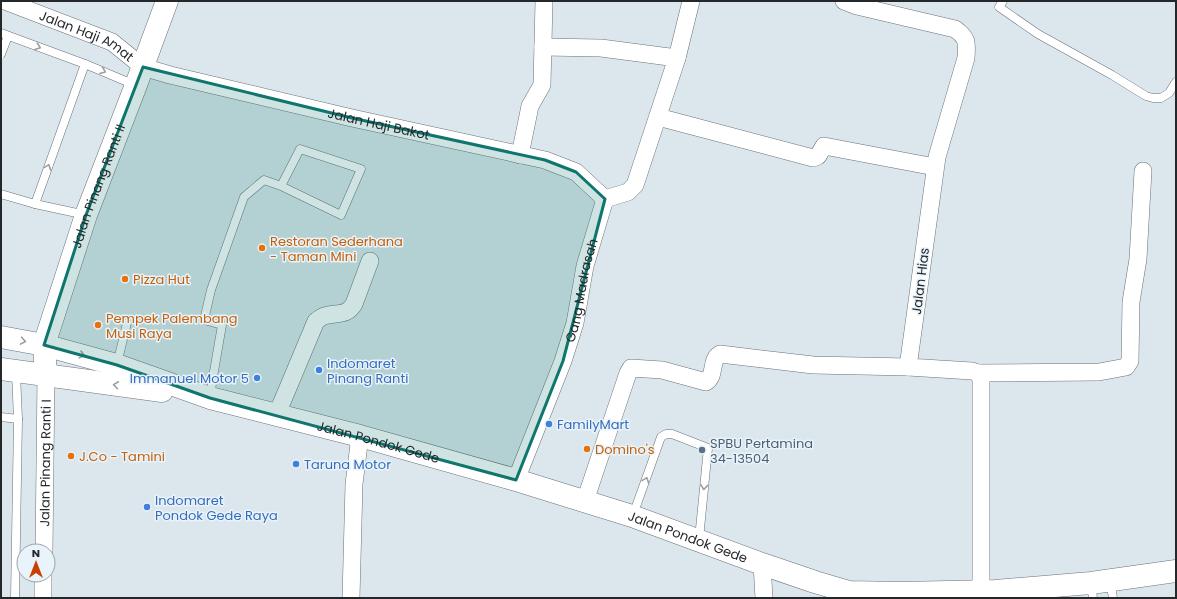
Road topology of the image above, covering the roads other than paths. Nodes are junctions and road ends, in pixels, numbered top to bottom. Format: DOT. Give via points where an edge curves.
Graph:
graph roads {
  1 [pos="5,1"];
  2 [pos="167,1"];
  3 [pos="544,1"];
  4 [pos="691,1"];
  5 [pos="844,1"];
  6 [pos="1003,1"];
  7 [pos="4,34"];
  8 [pos="543,47"];
  9 [pos="1,54"];
  10 [pos="677,58"];
  11 [pos="85,64"];
  12 [pos="140,76"];
  13 [pos="1176,82"];
  14 [pos="658,117"];
  15 [pos="520,154"];
  16 [pos="935,167"];
  17 [pos="1143,171"];
  18 [pos="281,186"];
  19 [pos="1,194"];
  20 [pos="604,199"];
  21 [pos="35,204"];
  22 [pos="86,215"];
  23 [pos="370,261"];
  24 [pos="128,323"];
  25 [pos="1,337"];
  26 [pos="44,345"];
  27 [pos="117,365"];
  28 [pos="908,367"];
  29 [pos="8,370"];
  30 [pos="978,373"];
  31 [pos="46,375"];
  32 [pos="210,398"];
  33 [pos="277,414"];
  34 [pos="1,417"];
  35 [pos="18,419"];
  36 [pos="360,436"];
  37 [pos="516,480"];
  38 [pos="586,501"];
  39 [pos="632,516"];
  40 [pos="699,542"];
  41 [pos="44,543"];
  42 [pos="762,564"];
  43 [pos="1176,571"];
  44 [pos="44,583"];
  45 [pos="1102,590"];
  46 [pos="1034,593"];
  47 [pos="990,594"];
  48 [pos="15,598"];
  49 [pos="43,598"];
  50 [pos="351,598"];
  51 [pos="764,598"];
  1 -- 12 [label="street, Jalan Haji Amat" via="112,42"];
  2 -- 12 [label="main road, Jalan Pinang Ranti II"];
  3 -- 8 [label="street"];
  4 -- 10 [label="street"];
  5 -- 16 [label="street, Jalan Hias" via="955,29 963,34 967,43 966,58"];
  6 -- 13 [label="lane" via="998,7 1038,34 1146,96 1161,98 1169,93"];
  7 -- 9 [label="lane"];
  7 -- 11 [label="lane, one-way"];
  8 -- 10 [label="street" via="602,48"];
  8 -- 15 [label="street" via="542,85 530,106"];
  10 -- 14 [label="street"];
  11 -- 12 [label="lane, one-way"];
  21 -- 11 [label="lane, one-way"];
  12 -- 15 [label="street, Jalan Haji Bakot" via="170,75 337,115"];
  12 -- 22 [label="main road, Jalan Pinang Ranti II"];
  14 -- 16 [label="street" via="813,158 818,156 824,146"];
  14 -- 20 [label="street" via="635,185 628,192"];
  15 -- 20 [label="street, Jalan Haji Bakot" via="576,172"];
  16 -- 28 [label="street, Jalan Hias"];
  17 -- 30 [label="street" via="1138,259 1131,302 1130,361 1126,367 1099,372"];
  18 -- 18 [label="lane" via="300,149 360,169 341,215"];
  18 -- 32 [label="lane" via="264,180 244,197 211,290 204,320 222,325"];
  19 -- 21 [label="lane"];
  20 -- 37 [label="street, Gang Madrasah" via="586,266 575,323 563,361"];
  21 -- 22 [label="lane"];
  22 -- 26 [label="main road, Jalan Pinang Ranti II"];
  23 -- 33 [label="street" via="351,310 324,316 316,322"];
  24 -- 27 [label="lane"];
  25 -- 26 [label="main road, Jalan Pondok Gede, one-way"];
  26 -- 27 [label="main road, Jalan Pondok Gede, one-way"];
  26 -- 31 [label="main road, Jalan Pinang Ranti II"];
  27 -- 32 [label="main road, Jalan Pondok Gede"];
  28 -- 30 [label="street"];
  28 -- 38 [label="street" via="813,365 720,354 706,382 662,370 631,368"];
  29 -- 31 [label="main road, Jalan Pondok Gede"];
  29 -- 35 [label="lane"];
  30 -- 47 [label="street" via="981,379"];
  32 -- 31 [label="main road, Jalan Pondok Gede, one-way"];
  31 -- 41 [label="street, Jalan Pinang Ranti I"];
  32 -- 33 [label="main road, Jalan Pondok Gede"];
  33 -- 36 [label="main road, Jalan Pondok Gede"];
  34 -- 35 [label="lane"];
  35 -- 48 [label="lane"];
  36 -- 37 [label="main road, Jalan Pondok Gede"];
  36 -- 50 [label="street" via="354,484"];
  37 -- 38 [label="main road, Jalan Pondok Gede"];
  38 -- 39 [label="main road, Jalan Pondok Gede"];
  39 -- 40 [label="main road, Jalan Pondok Gede"];
  39 -- 40 [label="lane, one-way" via="661,437 672,434 708,448"];
  40 -- 42 [label="main road, Jalan Pondok Gede"];
  42 -- 47 [label="main road, Jalan Pondok Gede" via="849,592"];
  42 -- 51 [label="street"];
  43 -- 45 [label="main road, Jalan Pondok Gede"];
  44 -- 49 [label="street"];
  45 -- 46 [label="main road, Jalan Pondok Gede"];
  46 -- 47 [label="main road, Jalan Pondok Gede"];
}
